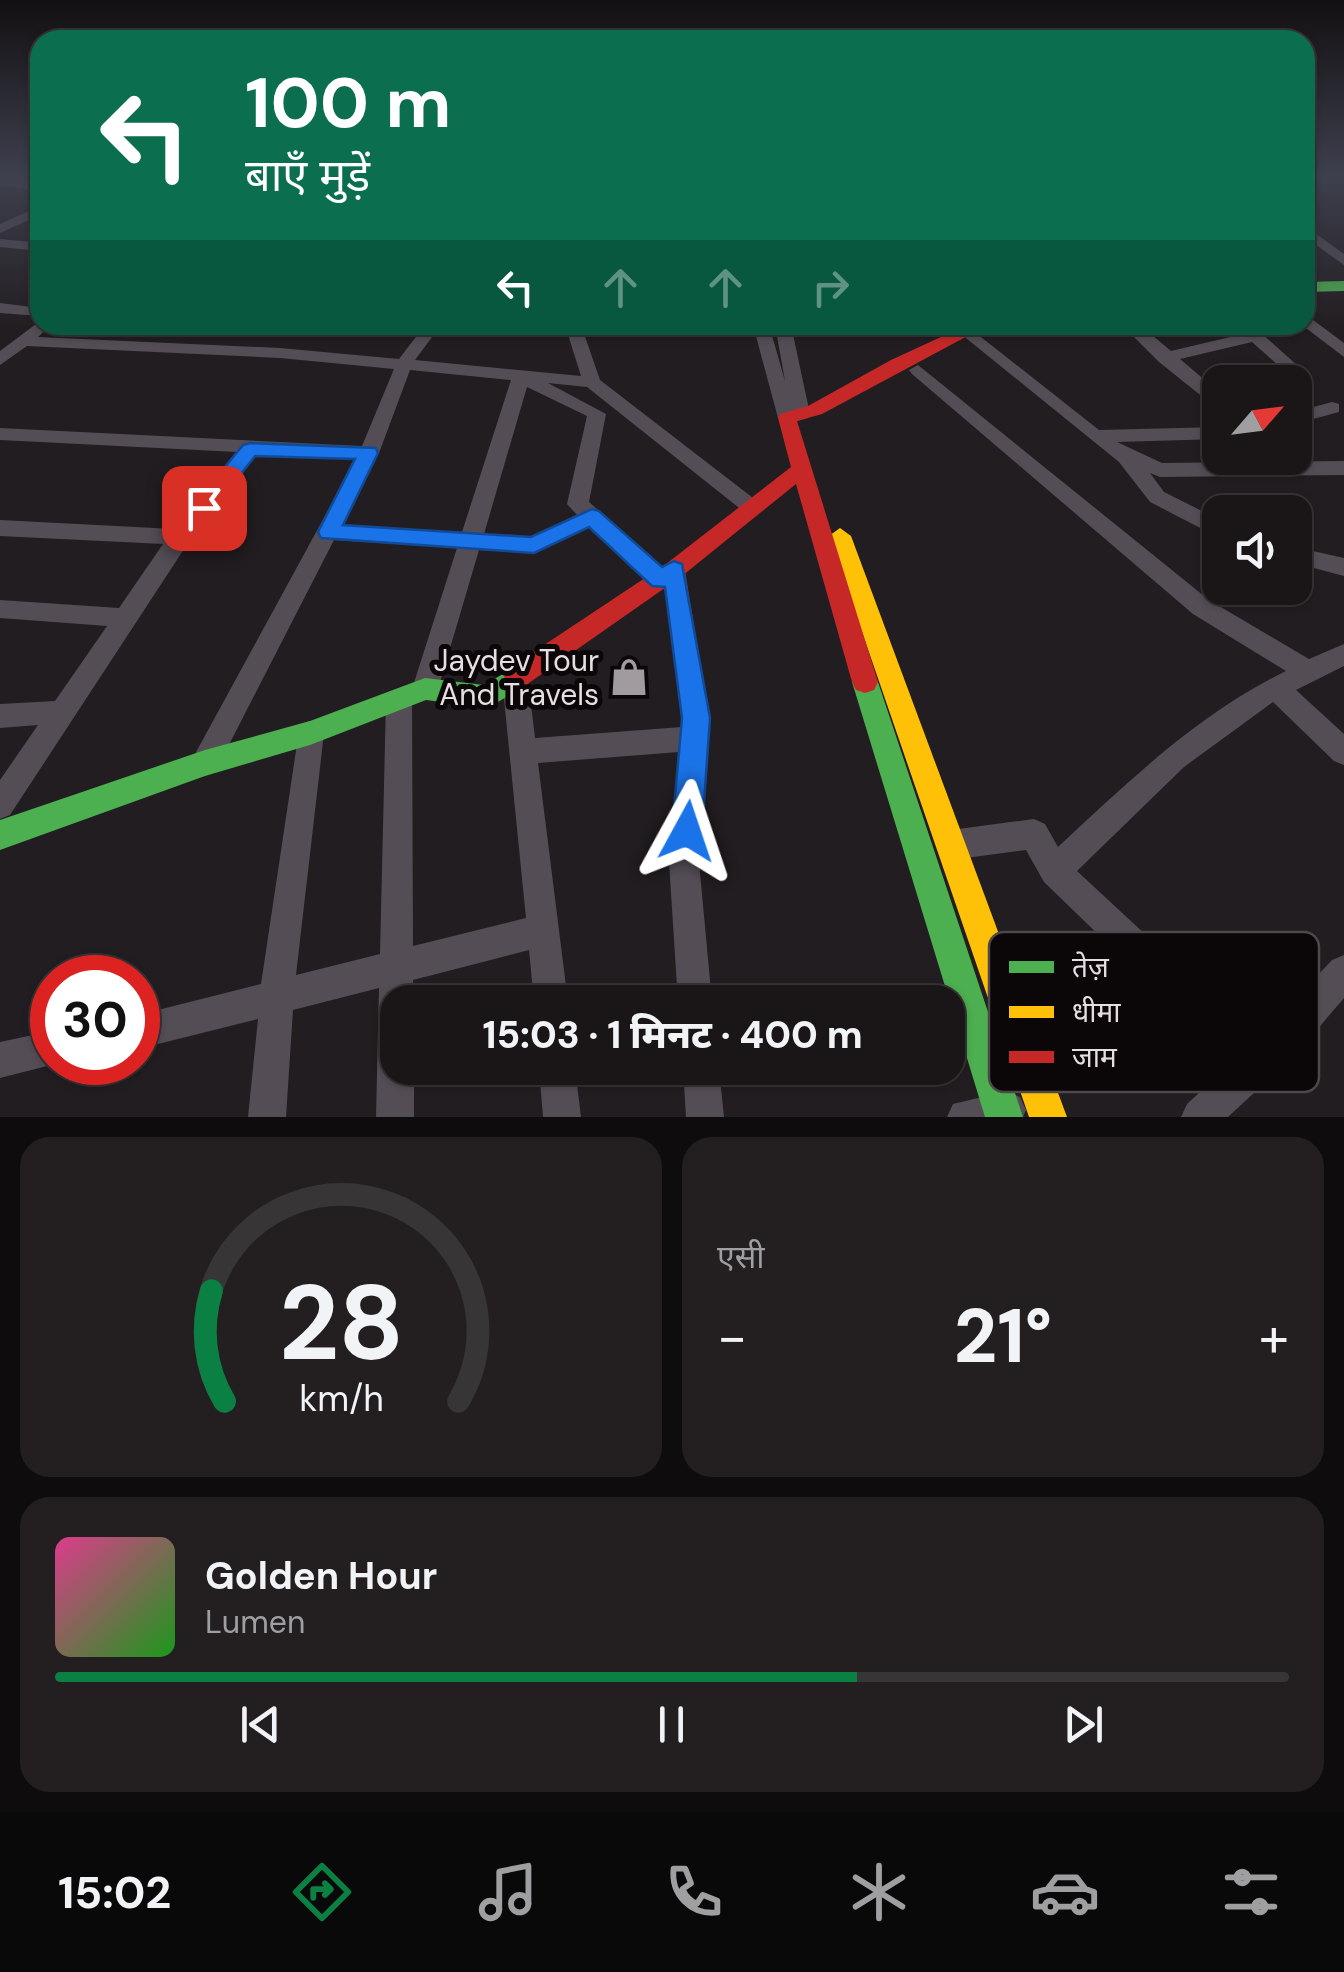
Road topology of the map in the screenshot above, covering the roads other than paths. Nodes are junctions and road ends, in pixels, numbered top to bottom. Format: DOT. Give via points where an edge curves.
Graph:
graph roads {
  1 [pos="0,230"];
  2 [pos="30,234"];
  3 [pos="1315,238"];
  4 [pos="0,242"];
  5 [pos="30,246"];
  6 [pos="1344,261"];
  7 [pos="1344,286"];
  8 [pos="1315,287"];
  9 [pos="1344,294"];
  10 [pos="1315,295"];
  11 [pos="0,308"];
  12 [pos="30,313"];
  13 [pos="30,322"];
  14 [pos="1315,327"];
  15 [pos="30,331"];
  16 [pos="425,335"];
  17 [pos="576,335"];
  18 [pos="765,335"];
  19 [pos="784,335"];
  20 [pos="969,335"];
  21 [pos="970,335"];
  22 [pos="978,335"];
  23 [pos="1141,335"];
  24 [pos="1237,335"];
  25 [pos="1254,335"];
  26 [pos="0,341"];
  27 [pos="24,341"];
  28 [pos="1344,352"];
  29 [pos="1165,358"];
  30 [pos="0,360"];
  31 [pos="405,362"];
  32 [pos="1288,365"];
  33 [pos="918,370"];
  34 [pos="521,377"];
  35 [pos="592,382"];
  36 [pos="1202,383"];
  37 [pos="1332,408"];
  38 [pos="1312,413"];
  39 [pos="797,427"];
  40 [pos="1202,433"];
  41 [pos="0,434"];
  42 [pos="1095,436"];
  43 [pos="250,450"];
  44 [pos="368,453"];
  45 [pos="1126,457"];
  46 [pos="802,469"];
  47 [pos="1344,469"];
  48 [pos="750,506"];
  49 [pos="592,516"];
  50 [pos="1202,520"];
  51 [pos="0,528"];
  52 [pos="329,532"];
  53 [pos="180,536"];
  54 [pos="470,540"];
  55 [pos="1312,559"];
  56 [pos="1344,567"];
  57 [pos="667,574"];
  58 [pos="0,609"];
  59 [pos="124,618"];
  60 [pos="1342,657"];
  61 [pos="1309,672"];
  62 [pos="515,678"];
  63 [pos="1276,688"];
  64 [pos="412,695"];
  65 [pos="60,712"];
  66 [pos="0,716"];
  67 [pos="310,734"];
  68 [pos="694,739"];
  69 [pos="524,751"];
  70 [pos="1344,752"];
  71 [pos="206,762"];
  72 [pos="0,804"];
  73 [pos="0,835"];
  74 [pos="952,845"];
  75 [pos="1055,871"];
  76 [pos="544,930"];
  77 [pos="1119,932"];
  78 [pos="989,949"];
  79 [pos="396,969"];
  80 [pos="1344,972"];
  81 [pos="549,985"];
  82 [pos="695,985"];
  83 [pos="1319,999"];
  84 [pos="277,1000"];
  85 [pos="160,1027"];
  86 [pos="30,1054"];
  87 [pos="0,1060"];
  88 [pos="559,1085"];
  89 [pos="702,1085"];
  90 [pos="1227,1092"];
  91 [pos="1047,1113"];
  92 [pos="991,1115"];
  93 [pos="266,1117"];
  94 [pos="395,1117"];
  95 [pos="562,1117"];
  96 [pos="705,1117"];
  97 [pos="1200,1117"];
  1 -- 2 [label="street"];
  3 -- 6 [label="street"];
  4 -- 5 [label="street"];
  7 -- 8 [label="street"];
  9 -- 10 [label="street"];
  11 -- 12 [label="street"];
  13 -- 26 [label="street"];
  14 -- 28 [label="street"];
  15 -- 27 [label="street"];
  16 -- 31 [label="street"];
  17 -- 35 [label="street"];
  18 -- 39 [label="street"];
  19 -- 39 [label="street"];
  20 -- 39 [label="street"];
  21 -- 33 [label="street"];
  22 -- 42 [label="street"];
  23 -- 29 [label="street"];
  24 -- 29 [label="street"];
  25 -- 32 [label="street"];
  27 -- 30 [label="street"];
  27 -- 31 [label="street"];
  29 -- 36 [label="street"];
  31 -- 34 [label="street"];
  31 -- 44 [label="street"];
  33 -- 39 [label="street"];
  33 -- 61 [label="street" via="1201,607"];
  34 -- 35 [label="street"];
  34 -- 49 [label="street" via="597,414 578,504"];
  34 -- 54 [label="street"];
  35 -- 48 [label="street"];
  37 -- 38 [label="street"];
  39 -- 46 [label="street"];
  39 -- 74 [label="street"];
  40 -- 42 [label="street"];
  41 -- 43 [label="street"];
  42 -- 45 [label="street"];
  43 -- 44 [label="street"];
  43 -- 53 [label="street"];
  44 -- 52 [label="street"];
  45 -- 47 [label="street" via="1160,470"];
  45 -- 50 [label="street" via="1157,497"];
  46 -- 48 [label="street"];
  46 -- 92 [label="street"];
  48 -- 57 [label="street"];
  49 -- 54 [label="street" via="534,545"];
  49 -- 57 [label="street"];
  51 -- 53 [label="street"];
  52 -- 54 [label="street"];
  52 -- 71 [label="street"];
  53 -- 59 [label="street"];
  54 -- 64 [label="street"];
  55 -- 56 [label="street"];
  57 -- 62 [label="street"];
  57 -- 68 [label="street" via="696,718"];
  58 -- 59 [label="street"];
  59 -- 65 [label="street"];
  60 -- 61 [label="street"];
  61 -- 63 [label="street"];
  62 -- 64 [label="street" via="488,698"];
  62 -- 69 [label="street"];
  63 -- 70 [label="street"];
  63 -- 75 [label="street" via="1174,758"];
  64 -- 67 [label="street"];
  64 -- 79 [label="street"];
  65 -- 66 [label="street"];
  65 -- 72 [label="street"];
  67 -- 71 [label="street"];
  67 -- 84 [label="street"];
  68 -- 69 [label="street"];
  68 -- 82 [label="street" via="684,862"];
  69 -- 76 [label="street"];
  71 -- 73 [label="street"];
  74 -- 75 [label="street" via="1034,834"];
  74 -- 78 [label="street"];
  75 -- 77 [label="street"];
  76 -- 79 [label="street"];
  76 -- 81 [label="street"];
  79 -- 84 [label="street"];
  79 -- 94 [label="street"];
  80 -- 83 [label="street"];
  84 -- 85 [label="street"];
  84 -- 93 [label="street"];
  86 -- 87 [label="street"];
  88 -- 95 [label="street"];
  89 -- 96 [label="street"];
  90 -- 97 [label="street"];
  91 -- 92 [label="street"];
}
